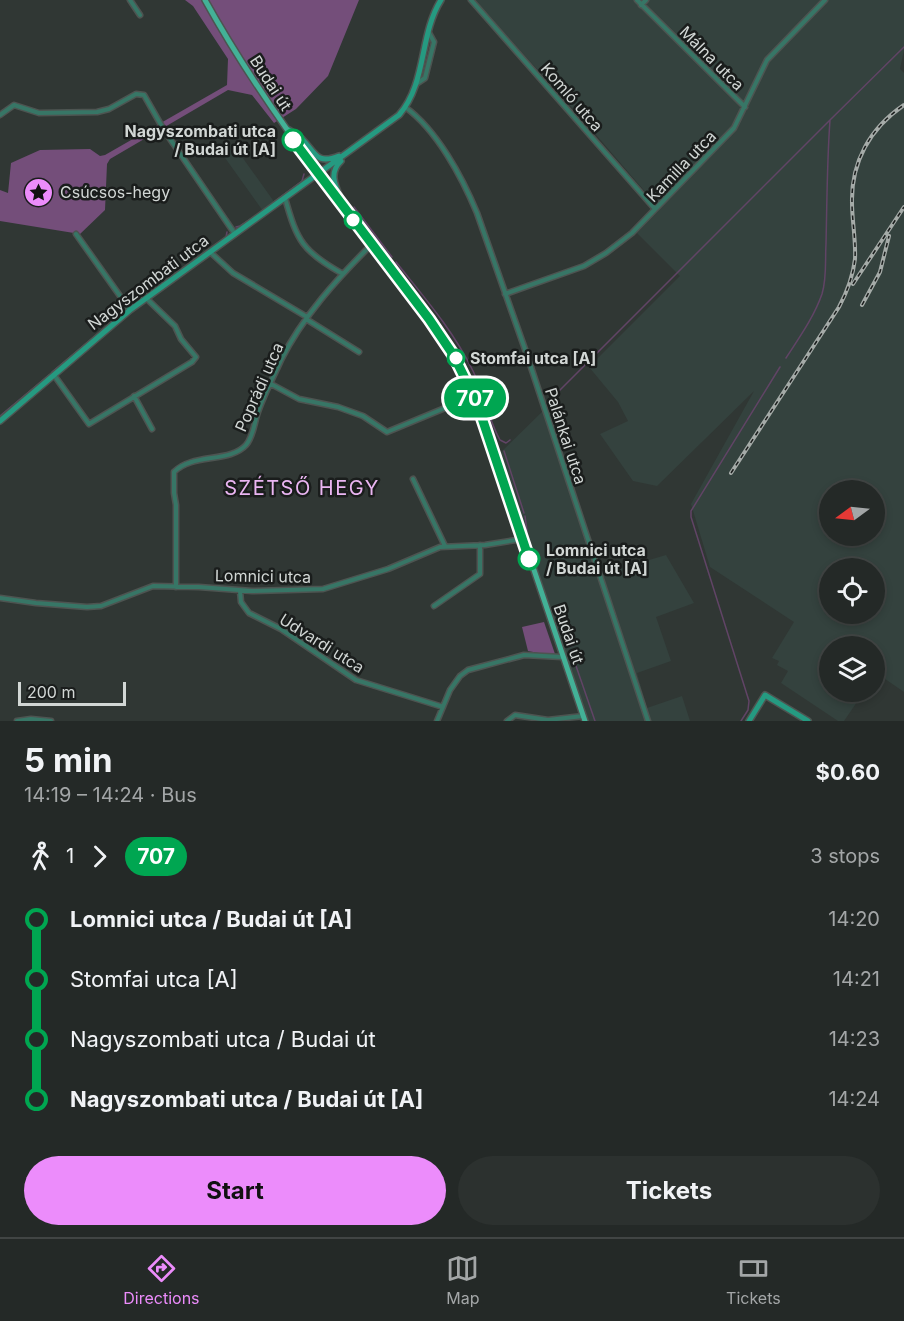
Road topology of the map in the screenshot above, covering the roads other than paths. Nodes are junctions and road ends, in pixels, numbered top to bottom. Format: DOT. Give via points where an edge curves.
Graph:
graph roads {
  1 [pos="130,0"];
  2 [pos="205,0"];
  3 [pos="441,0"];
  4 [pos="471,0"];
  5 [pos="637,0"];
  6 [pos="646,0"];
  7 [pos="825,0"];
  8 [pos="641,5"];
  9 [pos="140,15"];
  10 [pos="405,107"];
  11 [pos="745,107"];
  12 [pos="0,115"];
  13 [pos="284,128"];
  14 [pos="349,151"];
  15 [pos="319,173"];
  16 [pos="285,198"];
  17 [pos="655,209"];
  18 [pos="346,211"];
  19 [pos="76,234"];
  20 [pos="235,234"];
  21 [pos="371,244"];
  22 [pos="210,252"];
  23 [pos="343,274"];
  24 [pos="505,294"];
  25 [pos="146,298"];
  26 [pos="130,310"];
  27 [pos="307,318"];
  28 [pos="359,352"];
  29 [pos="54,374"];
  30 [pos="271,384"];
  31 [pos="134,396"];
  32 [pos="474,396"];
  33 [pos="0,421"];
  34 [pos="152,429"];
  35 [pos="413,479"];
  36 [pos="522,538"];
  37 [pos="480,545"];
  38 [pos="445,546"];
  39 [pos="176,587"];
  40 [pos="240,591"];
  41 [pos="0,598"];
  42 [pos="434,606"];
  43 [pos="562,657"];
  44 [pos="443,706"];
  45 [pos="584,718"];
  46 [pos="17,721"];
  47 [pos="51,721"];
  48 [pos="437,721"];
  49 [pos="507,721"];
  50 [pos="648,721"];
  51 [pos="749,721"];
  52 [pos="808,721"];
  1 -- 9 [label="street"];
  2 -- 13 [label="main road, Budai út"];
  3 -- 10 [label="street" via="416,84"];
  4 -- 17 [label="street, Komló utca"];
  5 -- 8 [label="street, Málna utca"];
  6 -- 8 [label="street"];
  7 -- 11 [label="street, Kamilla utca" via="767,60"];
  8 -- 11 [label="street, Málna utca"];
  10 -- 14 [label="street, Nagyszombati utca"];
  10 -- 24 [label="street, Palánkai utca" via="429,129 467,192"];
  11 -- 17 [label="street, Kamilla utca" via="729,134"];
  12 -- 20 [label="street" via="14,105 39,113 97,112 136,94 144,95"];
  13 -- 14 [label="street" via="301,137 320,159"];
  13 -- 15 [label="main road, Budai út"];
  14 -- 15 [label="street, Nagyszombati utca"];
  14 -- 18 [label="street" via="333,175"];
  15 -- 16 [label="street, Nagyszombati utca"];
  15 -- 18 [label="main road, Budai út"];
  16 -- 20 [label="street, Nagyszombati utca"];
  16 -- 23 [label="street" via="302,243 315,258"];
  17 -- 24 [label="street, Kamilla utca" via="600,257"];
  18 -- 21 [label="main road, Budai út"];
  19 -- 26 [label="street"];
  20 -- 22 [label="street, Nagyszombati utca"];
  21 -- 23 [label="street, Poprádi utca"];
  21 -- 32 [label="main road, Budai út" via="442,337"];
  22 -- 25 [label="street, Nagyszombati utca"];
  22 -- 27 [label="street" via="233,273"];
  23 -- 27 [label="street, Poprádi utca"];
  24 -- 50 [label="street, Palánkai utca"];
  25 -- 26 [label="street, Nagyszombati utca"];
  25 -- 31 [label="street" via="175,326 196,357"];
  26 -- 29 [label="street, Nagyszombati utca"];
  27 -- 28 [label="street"];
  27 -- 30 [label="street, Poprádi utca"];
  29 -- 31 [label="street" via="89,424"];
  29 -- 33 [label="street, Nagyszombati utca"];
  30 -- 32 [label="street" via="299,399 363,416 387,432"];
  30 -- 39 [label="street, Poprádi utca" via="244,447 185,464 174,472"];
  31 -- 34 [label="street"];
  32 -- 36 [label="main road, Budai út"];
  35 -- 38 [label="street"];
  36 -- 37 [label="street, Lomnici utca"];
  36 -- 43 [label="main road, Budai út"];
  37 -- 38 [label="street, Lomnici utca"];
  37 -- 42 [label="street" via="480,574"];
  38 -- 40 [label="street, Lomnici utca" via="327,589"];
  39 -- 40 [label="street, Lomnici utca"];
  39 -- 41 [label="street, Lomnici utca" via="148,587 91,607"];
  40 -- 44 [label="street, Udvardi utca" via="241,602 249,613 281,629 356,680"];
  43 -- 44 [label="street" via="524,655 468,670 450,690"];
  43 -- 45 [label="main road, Budai út"];
  44 -- 48 [label="street"];
  45 -- 49 [label="street" via="548,720 515,716"];
  46 -- 47 [label="street"];
  51 -- 52 [label="street" via="765,695"];
}
